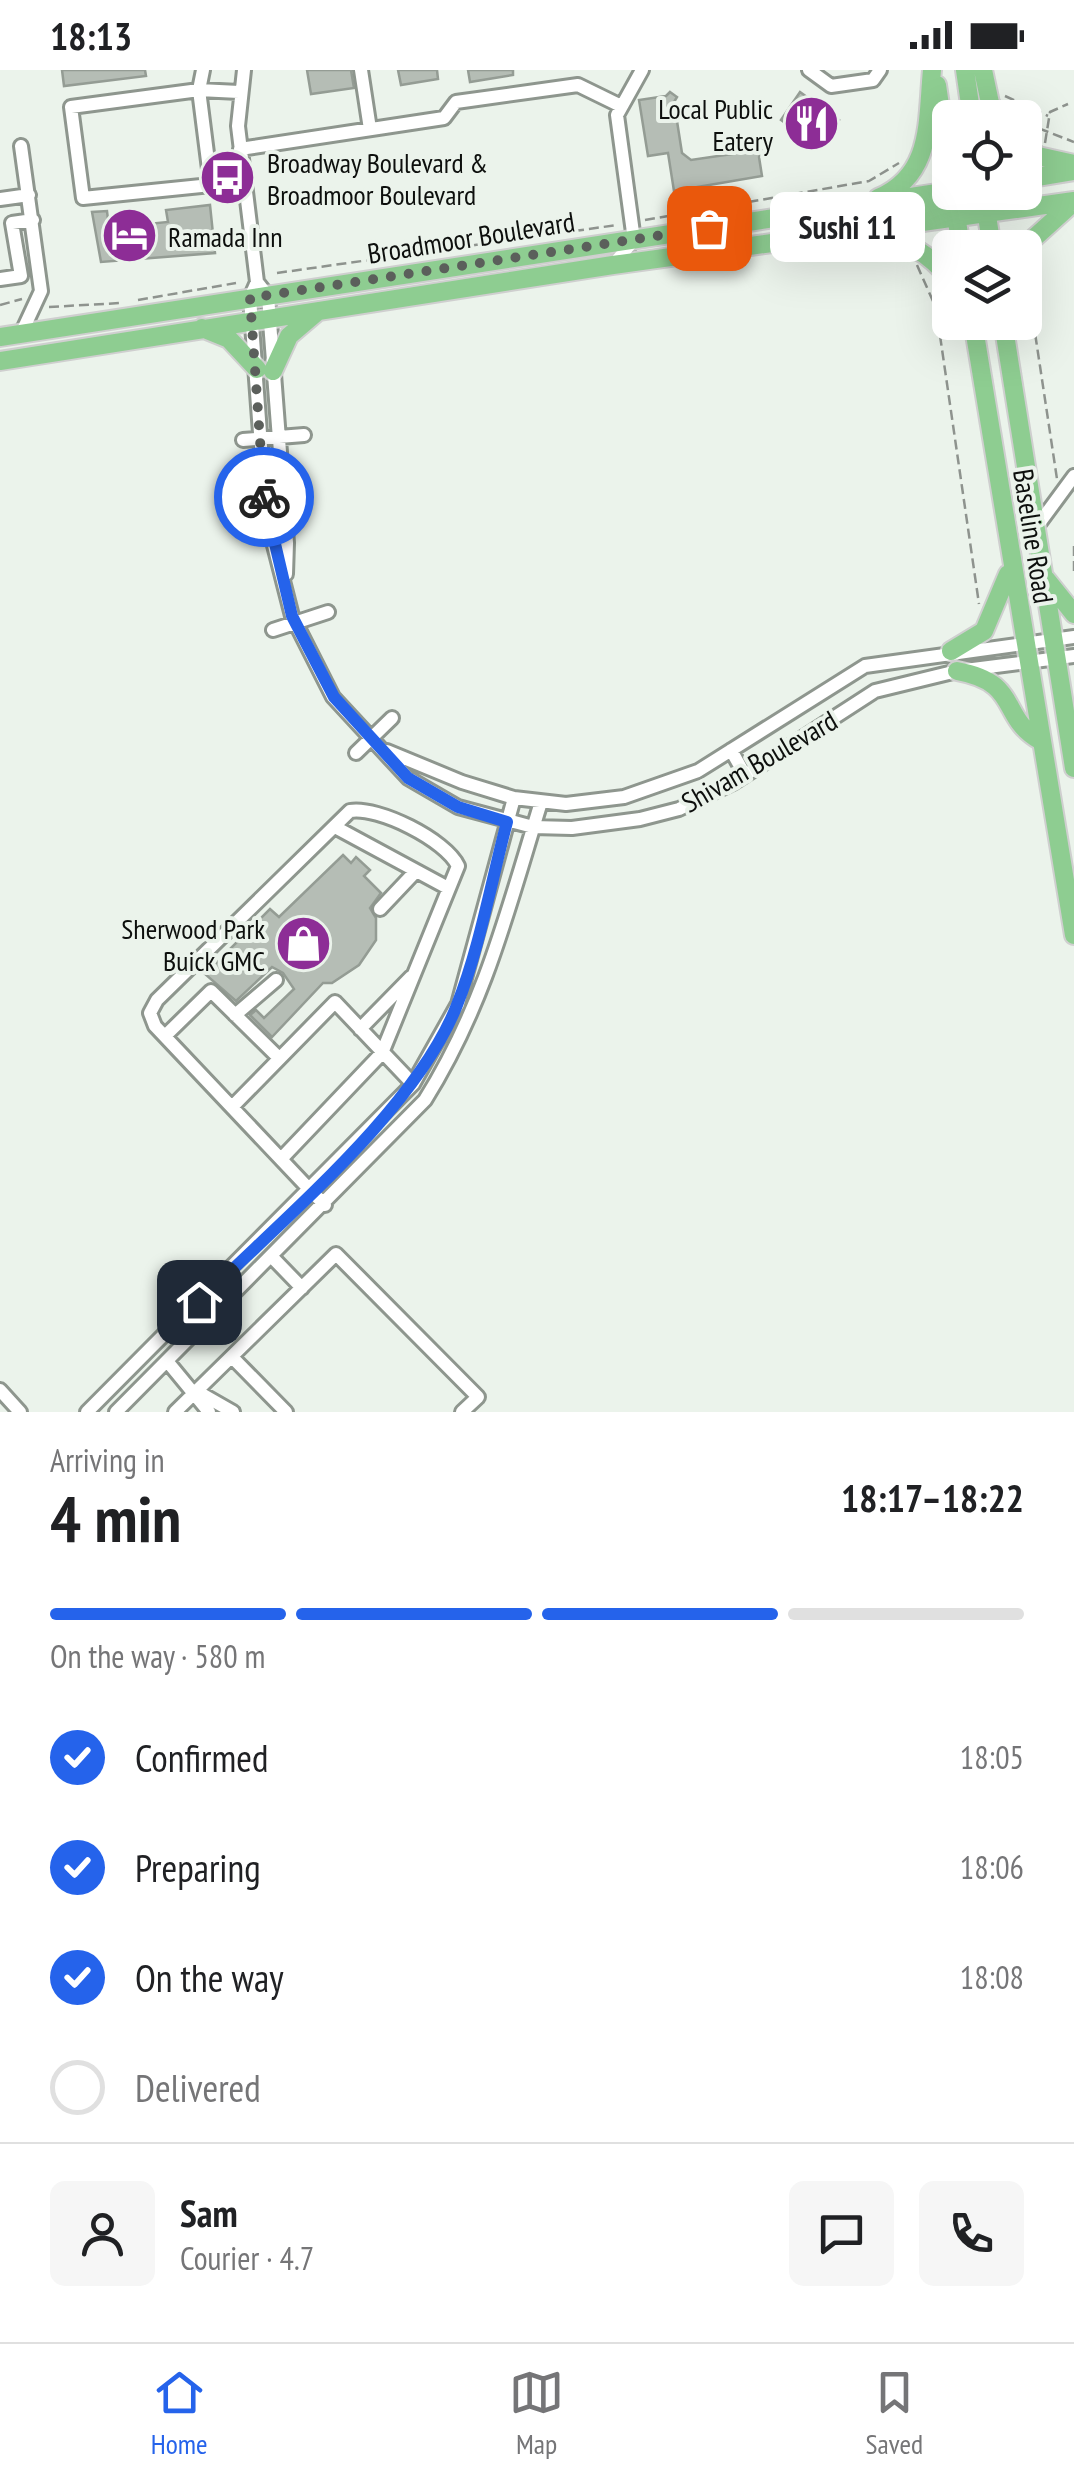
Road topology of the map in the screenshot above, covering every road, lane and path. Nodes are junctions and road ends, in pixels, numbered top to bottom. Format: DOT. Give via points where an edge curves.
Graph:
graph roads {
  1 [pos="203,70"];
  2 [pos="244,70"];
  3 [pos="361,70"];
  4 [pos="642,70"];
  5 [pos="810,70"];
  6 [pos="880,70"];
  7 [pos="933,70"];
  8 [pos="964,70"];
  9 [pos="984,70"];
  10 [pos="199,90"];
  11 [pos="240,92"];
  12 [pos="1000,92"];
  13 [pos="938,100"];
  14 [pos="969,100"];
  15 [pos="989,100"];
  16 [pos="1068,104"];
  17 [pos="620,106"];
  18 [pos="1049,116"];
  19 [pos="370,130"];
  20 [pos="1042,132"];
  21 [pos="1049,135"];
  22 [pos="1074,142"];
  23 [pos="21,146"];
  24 [pos="240,149"];
  25 [pos="1042,157"];
  26 [pos="903,160"];
  27 [pos="1074,164"];
  28 [pos="1074,171"];
  29 [pos="1042,176"];
  30 [pos="29,195"];
  31 [pos="0,199"];
  32 [pos="932,202"];
  33 [pos="1074,202"];
  34 [pos="860,205"];
  35 [pos="932,205"];
  36 [pos="932,208"];
  37 [pos="976,210"];
  38 [pos="986,210"];
  39 [pos="986,214"];
  40 [pos="650,219"];
  41 [pos="34,220"];
  42 [pos="609,226"];
  43 [pos="6,227"];
  44 [pos="989,230"];
  45 [pos="1042,233"];
  46 [pos="850,234"];
  47 [pos="634,240"];
  48 [pos="793,241"];
  49 [pos="16,242"];
  50 [pos="0,244"];
  51 [pos="923,256"];
  52 [pos="18,259"];
  53 [pos="0,262"];
  54 [pos="932,262"];
  55 [pos="613,266"];
  56 [pos="277,273"];
  57 [pos="0,279"];
  58 [pos="236,284"];
  59 [pos="258,292"];
  60 [pos="33,302"];
  61 [pos="0,305"];
  62 [pos="48,307"];
  63 [pos="319,310"];
  64 [pos="260,318"];
  65 [pos="201,328"];
  66 [pos="21,334"];
  67 [pos="0,338"];
  68 [pos="976,340"];
  69 [pos="1006,340"];
  70 [pos="1036,340"];
  71 [pos="0,360"];
  72 [pos="265,370"];
  73 [pos="304,435"];
  74 [pos="278,438"];
  75 [pos="260,439"];
  76 [pos="243,440"];
  77 [pos="1074,476"];
  78 [pos="1064,490"];
  79 [pos="1035,530"];
  80 [pos="1074,546"];
  81 [pos="1011,564"];
  82 [pos="1042,574"];
  83 [pos="1074,576"];
  84 [pos="285,586"];
  85 [pos="980,611"];
  86 [pos="328,612"];
  87 [pos="1074,614"];
  88 [pos="295,622"];
  89 [pos="273,630"];
  90 [pos="1074,636"];
  91 [pos="1053,640"];
  92 [pos="1023,644"];
  93 [pos="951,651"];
  94 [pos="1065,658"];
  95 [pos="1026,663"];
  96 [pos="957,671"];
  97 [pos="392,718"];
  98 [pos="370,737"];
  99 [pos="1041,741"];
  100 [pos="731,750"];
  101 [pos="387,751"];
  102 [pos="356,753"];
  103 [pos="1074,768"];
  104 [pos="745,775"];
  105 [pos="514,798"];
  106 [pos="541,802"];
  107 [pos="507,822"];
  108 [pos="335,827"];
  109 [pos="533,827"];
  110 [pos="416,871"];
  111 [pos="448,888"];
  112 [pos="380,909"];
  113 [pos="1074,935"];
  114 [pos="416,973"];
  115 [pos="276,980"];
  116 [pos="235,1015"];
  117 [pos="360,1029"];
  118 [pos="165,1036"];
  119 [pos="382,1053"];
  120 [pos="279,1058"];
  121 [pos="412,1084"];
  122 [pos="232,1107"];
  123 [pos="280,1159"];
  124 [pos="310,1191"];
  125 [pos="325,1205"];
  126 [pos="272,1257"];
  127 [pos="302,1288"];
  128 [pos="232,1357"];
  129 [pos="167,1361"];
  130 [pos="0,1390"];
  131 [pos="196,1391"];
  132 [pos="20,1412"];
  133 [pos="87,1412"];
  134 [pos="116,1412"];
  135 [pos="175,1412"];
  136 [pos="209,1412"];
  137 [pos="233,1412"];
  138 [pos="286,1412"];
  139 [pos="462,1412"];
  1 -- 10 [label="street"];
  2 -- 11 [label="street, Shivam Boulevard"];
  3 -- 19 [label="street"];
  4 -- 17 [label="street"];
  5 -- 6 [label="street" via="831,86 873,80"];
  7 -- 13 [label="main road"];
  7 -- 34 [label="main road" via="917,168 891,192"];
  8 -- 14 [label="main road"];
  9 -- 15 [label="main road"];
  10 -- 10 [label="street" via="71,106 82,198 211,185"];
  10 -- 11 [label="street"];
  11 -- 24 [label="street, Shivam Boulevard"];
  12 -- 18 [label="path"];
  16 -- 18 [label="path"];
  17 -- 19 [label="street" via="578,85 456,102 444,118"];
  17 -- 47 [label="street" via="616,134"];
  18 -- 21 [label="path"];
  19 -- 24 [label="street"];
  20 -- 21 [label="path"];
  21 -- 22 [label="path"];
  23 -- 30 [label="street"];
  24 -- 59 [label="street, Shivam Boulevard"];
  25 -- 27 [label="main road"];
  26 -- 40 [label="path" via="868,181"];
  28 -- 29 [label="main road"];
  30 -- 31 [label="street"];
  30 -- 41 [label="street"];
  32 -- 34 [label="main road, Broadmoor Boulevard"];
  33 -- 39 [label="main road, Broadmoor Boulevard"];
  33 -- 45 [label="main road"];
  34 -- 47 [label="main road, Broadmoor Boulevard"];
  35 -- 48 [label="main road" via="811,230"];
  36 -- 46 [label="main road, Broadmoor Boulevard"];
  37 -- 39 [label="main road, Broadmoor Boulevard"];
  38 -- 39 [label="main road"];
  39 -- 44 [label="main road"];
  41 -- 43 [label="street"];
  41 -- 66 [label="street" via="38,304"];
  42 -- 56 [label="path"];
  43 -- 49 [label="street"];
  46 -- 48 [label="main road, Broadmoor Boulevard"];
  46 -- 54 [label="main road" via="894,238"];
  47 -- 55 [label="street"];
  47 -- 59 [label="main road, Broadmoor Boulevard"];
  48 -- 55 [label="main road, Broadmoor Boulevard"];
  49 -- 50 [label="street"];
  49 -- 52 [label="street"];
  51 -- 85 [label="path" via="917,269 936,308"];
  52 -- 53 [label="street"];
  52 -- 57 [label="street" via="21,276"];
  55 -- 63 [label="main road, Broadmoor Boulevard"];
  58 -- 62 [label="path" via="122,303"];
  59 -- 64 [label="street, Shivam Boulevard"];
  59 -- 66 [label="main road, Broadmoor Boulevard"];
  60 -- 61 [label="path" via="18,298"];
  63 -- 64 [label="main road, Broadmoor Boulevard"];
  63 -- 72 [label="main road" via="292,332"];
  64 -- 65 [label="main road, Broadmoor Boulevard"];
  64 -- 72 [label="street, Shivam Boulevard"];
  65 -- 71 [label="main road, Broadmoor Boulevard"];
  65 -- 72 [label="main road" via="229,339"];
  66 -- 67 [label="main road, Broadmoor Boulevard"];
  68 -- 81 [label="main road, Baseline Road"];
  69 -- 79 [label="main road, Baseline Road"];
  70 -- 78 [label="path" via="1054,468"];
  72 -- 74 [label="street, Shivam Boulevard"];
  72 -- 75 [label="street, Shivam Boulevard"];
  73 -- 74 [label="street"];
  74 -- 75 [label="street"];
  74 -- 84 [label="street, Shivam Boulevard" via="288,543"];
  75 -- 76 [label="street"];
  75 -- 84 [label="street, Shivam Boulevard" via="266,514"];
  77 -- 78 [label="street"];
  78 -- 79 [label="street"];
  79 -- 82 [label="main road, Baseline Road"];
  80 -- 83 [label="path"];
  81 -- 92 [label="main road, Baseline Road"];
  81 -- 93 [label="main road" via="984,632"];
  82 -- 87 [label="main road"];
  82 -- 91 [label="main road, Baseline Road"];
  84 -- 88 [label="street, Shivam Boulevard"];
  86 -- 88 [label="street"];
  88 -- 89 [label="street"];
  88 -- 98 [label="street, Shivam Boulevard" via="334,697"];
  90 -- 91 [label="street, Shivam Boulevard"];
  91 -- 92 [label="street, Shivam Boulevard"];
  91 -- 94 [label="main road, Baseline Road"];
  92 -- 93 [label="street, Shivam Boulevard"];
  92 -- 95 [label="main road, Baseline Road"];
  93 -- 100 [label="street, Shivam Boulevard" via="865,666"];
  94 -- 95 [label="street, Shivam Boulevard"];
  94 -- 103 [label="main road, Baseline Road"];
  95 -- 96 [label="street, Shivam Boulevard"];
  95 -- 99 [label="main road, Baseline Road"];
  96 -- 99 [label="main road" via="986,676 1000,687 1024,732"];
  96 -- 104 [label="street, Shivam Boulevard" via="875,691"];
  97 -- 98 [label="street"];
  98 -- 101 [label="street, Shivam Boulevard"];
  98 -- 102 [label="street"];
  99 -- 113 [label="main road, Baseline Road"];
  100 -- 104 [label="street"];
  100 -- 106 [label="street, Shivam Boulevard" via="698,772 624,797"];
  101 -- 105 [label="street, Shivam Boulevard"];
  101 -- 107 [label="street, Shivam Boulevard" via="408,778 458,807"];
  104 -- 109 [label="street, Shivam Boulevard" via="679,809 640,819"];
  105 -- 106 [label="street, Shivam Boulevard"];
  105 -- 107 [label="street"];
  106 -- 109 [label="street"];
  107 -- 109 [label="street, Shivam Boulevard"];
  107 -- 121 [label="street" via="458,1004"];
  108 -- 110 [label="street"];
  108 -- 111 [label="street" via="350,811 368,808 450,850 458,866"];
  108 -- 118 [label="street" via="157,1000 150,1013"];
  109 -- 125 [label="street" via="460,1044 425,1100"];
  110 -- 111 [label="street"];
  110 -- 112 [label="street"];
  111 -- 114 [label="street"];
  114 -- 117 [label="street"];
  114 -- 119 [label="street"];
  115 -- 116 [label="street"];
  116 -- 118 [label="street" via="211,991"];
  116 -- 120 [label="street"];
  117 -- 119 [label="street"];
  117 -- 120 [label="street" via="335,1002"];
  118 -- 122 [label="street"];
  119 -- 121 [label="street"];
  119 -- 123 [label="street"];
  120 -- 122 [label="street"];
  121 -- 124 [label="street"];
  122 -- 123 [label="street"];
  123 -- 124 [label="street"];
  124 -- 125 [label="street"];
  124 -- 133 [label="street"];
  125 -- 126 [label="street"];
  126 -- 127 [label="street"];
  126 -- 129 [label="street"];
  127 -- 128 [label="street"];
  127 -- 139 [label="street" via="336,1254 478,1396"];
  128 -- 131 [label="street"];
  128 -- 138 [label="street"];
  129 -- 131 [label="street"];
  129 -- 134 [label="street"];
  130 -- 132 [label="street"];
  131 -- 135 [label="street"];
  131 -- 136 [label="street"];
  131 -- 137 [label="street"];
}
